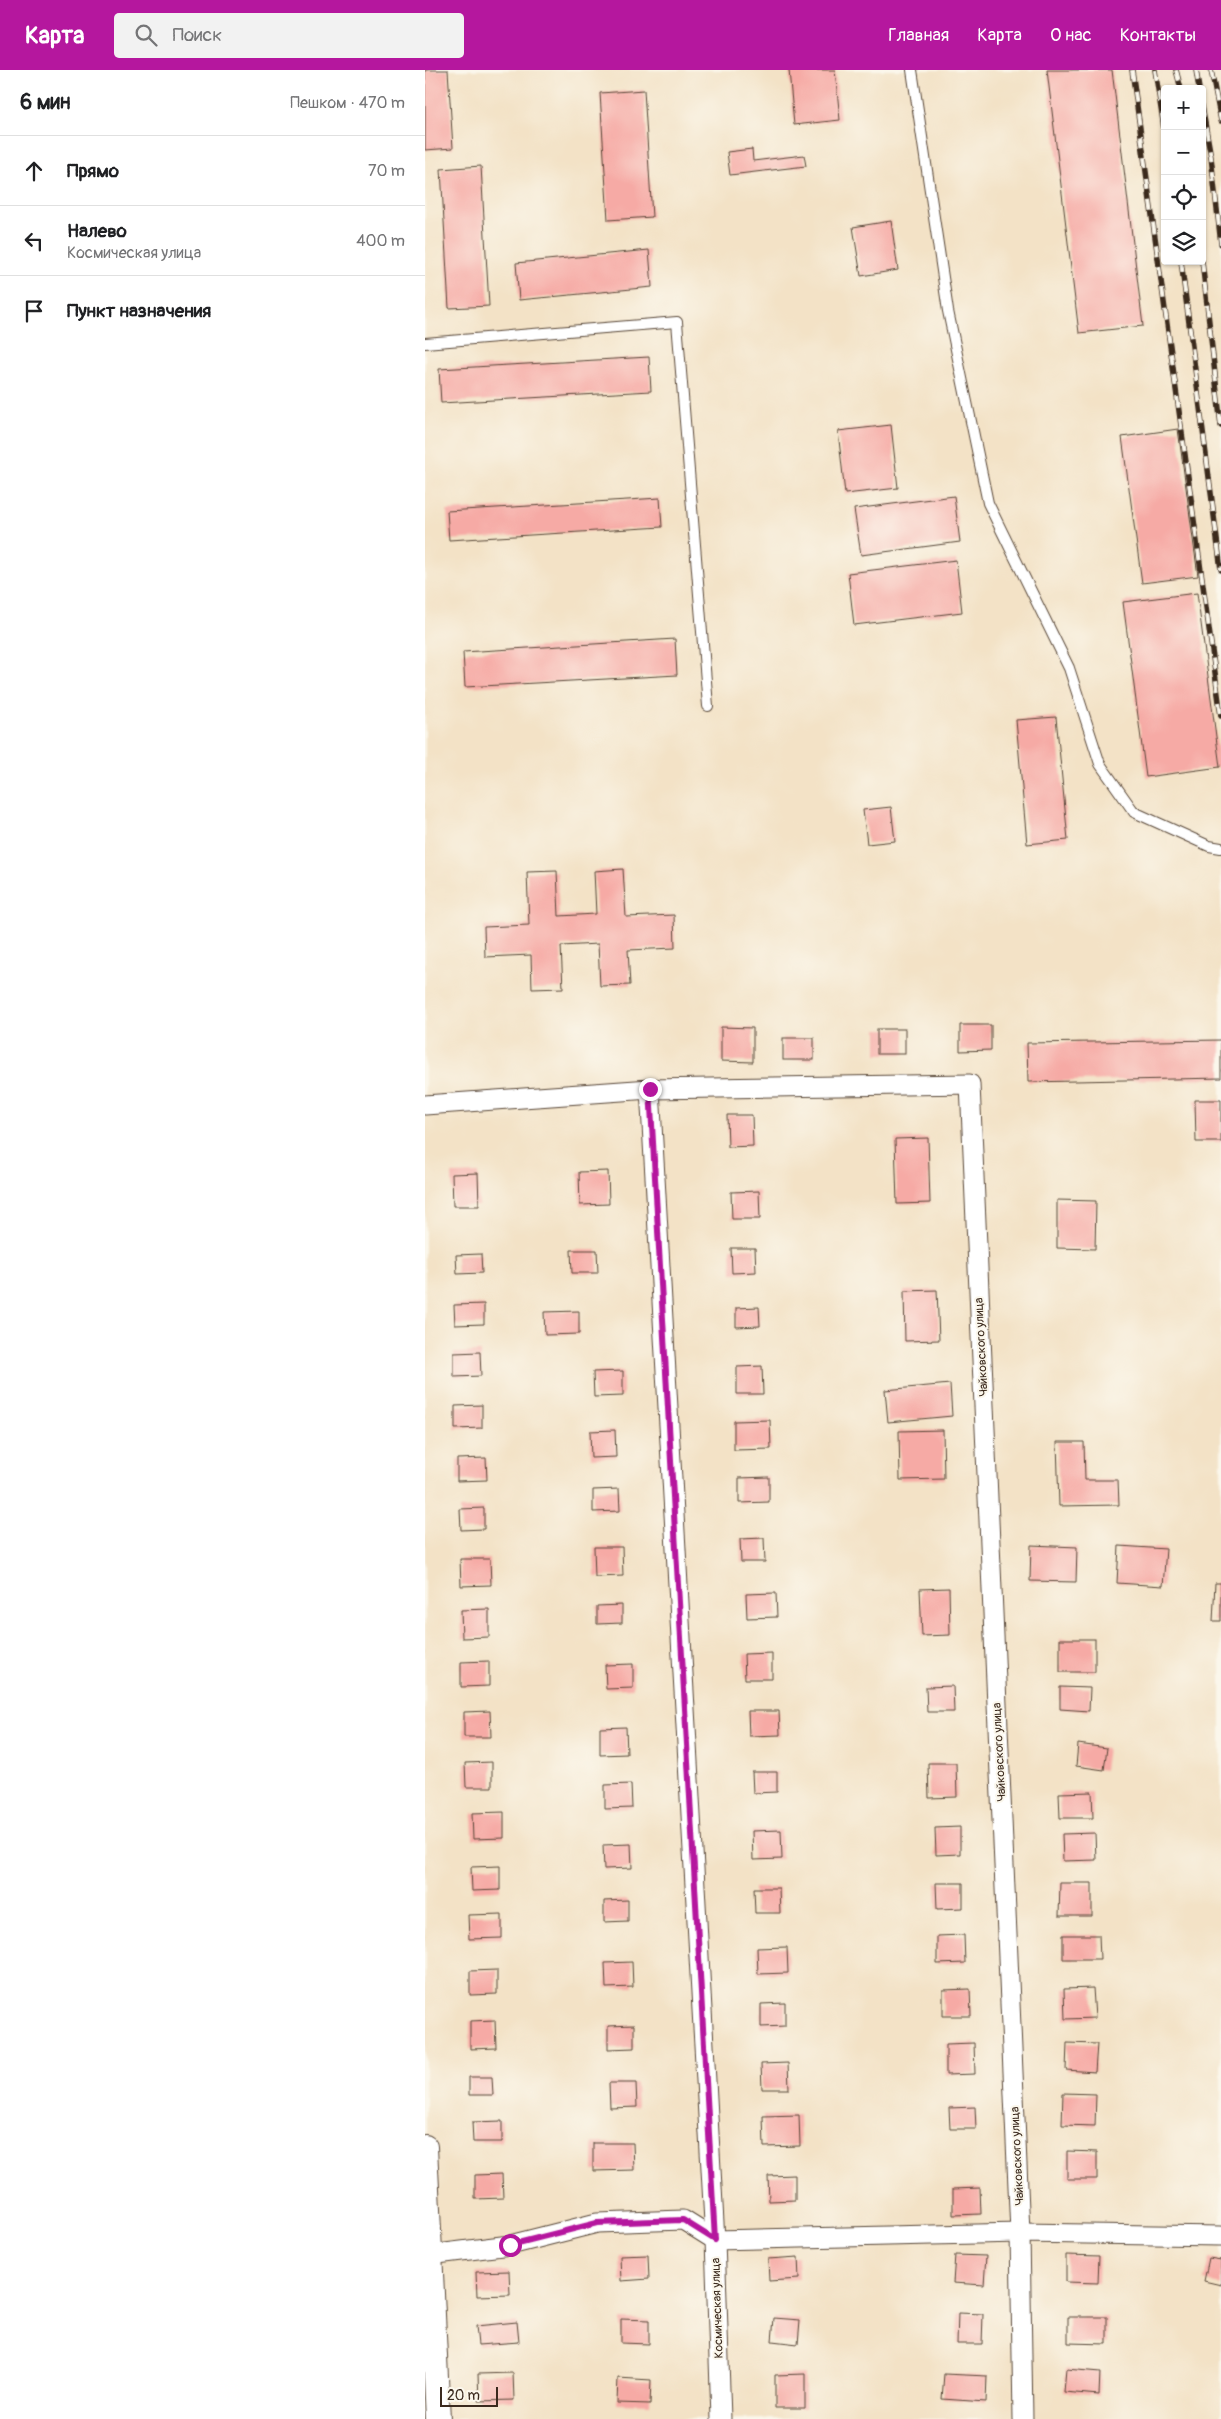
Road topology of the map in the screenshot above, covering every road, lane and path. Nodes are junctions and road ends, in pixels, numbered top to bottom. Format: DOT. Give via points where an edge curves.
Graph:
graph roads {
  1 [pos="912,70"];
  2 [pos="425,343"];
  3 [pos="708,706"];
  4 [pos="1221,848"];
  5 [pos="650,1089"];
  6 [pos="425,1105"];
  7 [pos="425,2147"];
  8 [pos="1020,2233"];
  9 [pos="1221,2236"];
  10 [pos="715,2240"];
  11 [pos="429,2255"];
  12 [pos="438,2419"];
  13 [pos="721,2419"];
  14 [pos="1023,2419"];
  1 -- 4 [label="lane" via="949,311 988,503 1069,668 1100,764 1134,812 1209,846"];
  2 -- 3 [label="lane" via="677,322"];
  5 -- 6 [label="street"];
  5 -- 8 [label="street, Чайковского улица" via="970,1084"];
  5 -- 10 [label="street, Космическая улица"];
  7 -- 11 [label="street"];
  8 -- 9 [label="street"];
  8 -- 10 [label="street"];
  8 -- 14 [label="street, Чайковского улица"];
  10 -- 11 [label="street" via="683,2220 597,2223 510,2245"];
  10 -- 13 [label="street, Космическая улица"];
  11 -- 12 [label="street"];
}
